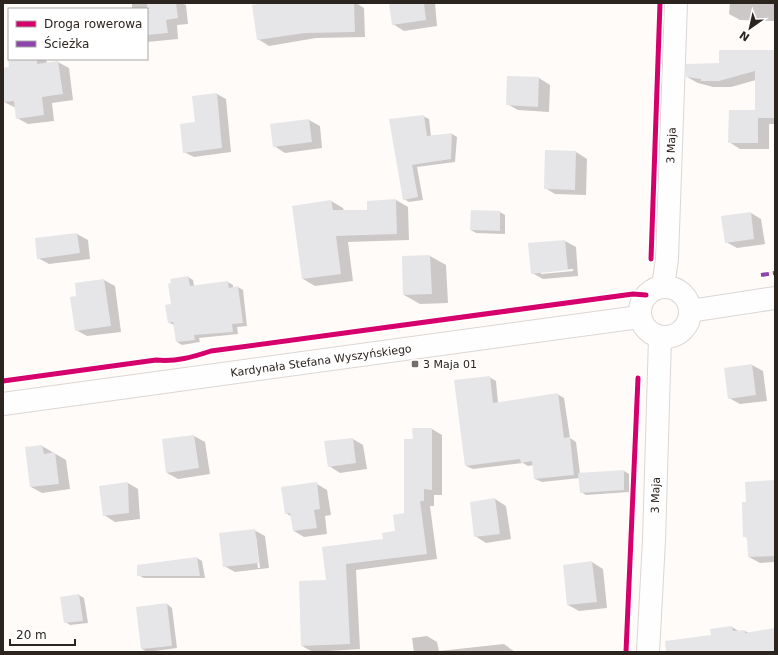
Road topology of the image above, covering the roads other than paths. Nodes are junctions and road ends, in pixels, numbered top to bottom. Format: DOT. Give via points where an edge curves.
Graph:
graph roads {
  1 [pos="676,3"];
  2 [pos="663,287"];
  3 [pos="775,298"];
  4 [pos="690,310"];
  5 [pos="639,317"];
  6 [pos="660,338"];
  7 [pos="3,404"];
  8 [pos="648,652"];
  1 -- 2 [label="street, 3 Maja" via="667,259"];
  2 -- 4 [label="street" via="681,293"];
  2 -- 5 [label="street" via="655,289 643,299"];
  3 -- 4 [label="street"];
  4 -- 6 [label="street" via="688,322 681,332"];
  5 -- 6 [label="street" via="645,329"];
  5 -- 7 [label="street, Kardynała Stefana Wyszyńskiego"];
  6 -- 8 [label="street, 3 Maja"];
}
